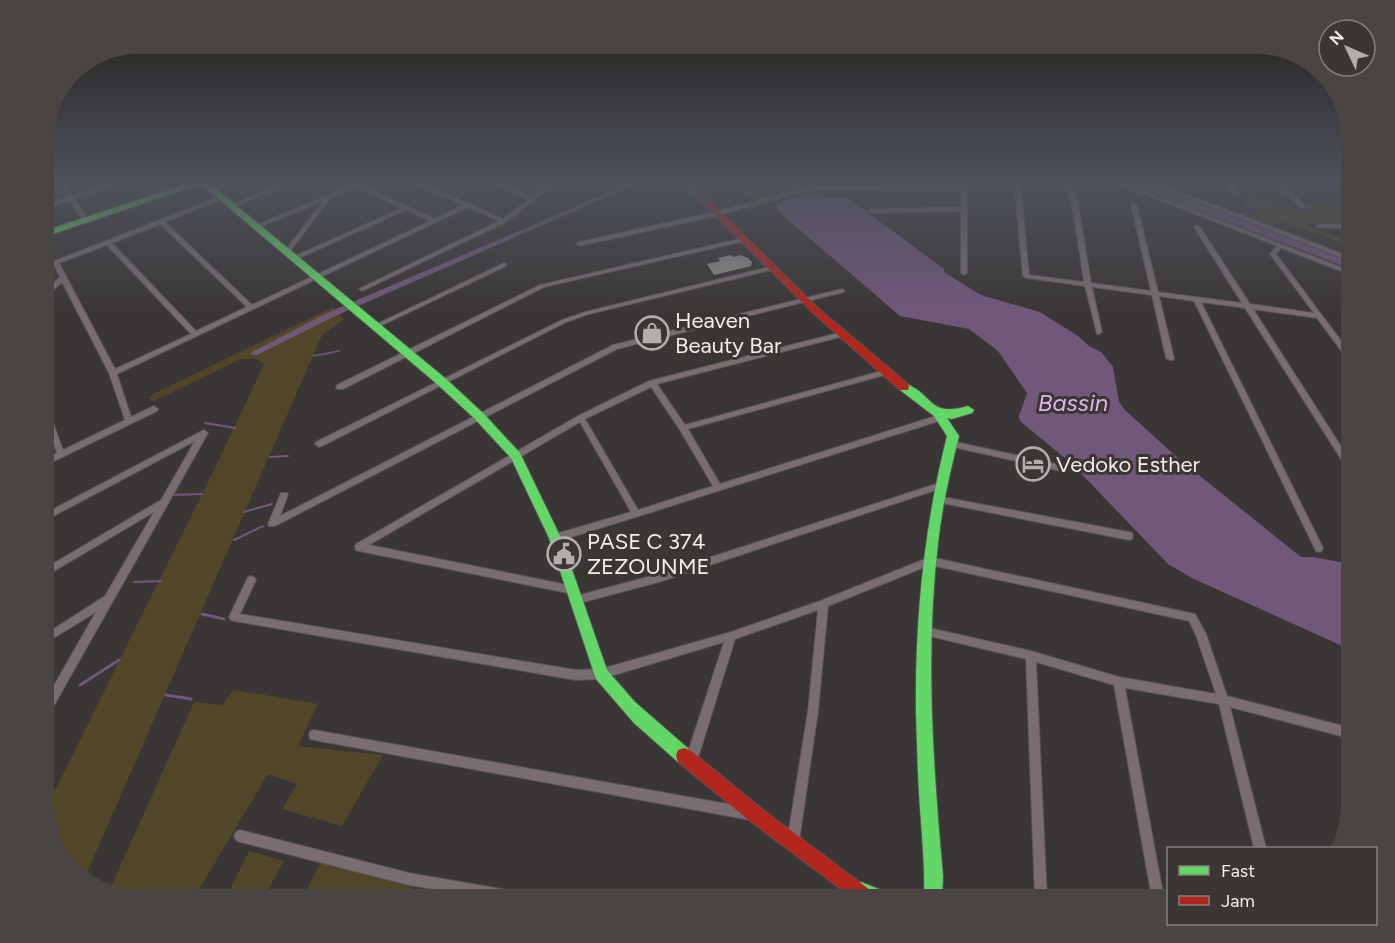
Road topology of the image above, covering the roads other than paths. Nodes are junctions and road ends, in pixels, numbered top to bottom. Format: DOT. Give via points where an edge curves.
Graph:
graph roads {
  1 [pos="148,226"];
  2 [pos="166,226"];
  3 [pos="256,226"];
  4 [pos="309,226"];
  5 [pos="362,226"];
  6 [pos="424,226"];
  7 [pos="494,226"];
  8 [pos="661,226"];
  9 [pos="728,226"];
  10 [pos="963,226"];
  11 [pos="1021,226"];
  12 [pos="1079,226"];
  13 [pos="1138,226"];
  14 [pos="1231,226"];
  15 [pos="1265,226"];
  16 [pos="1319,226"];
  17 [pos="1197,227"];
  18 [pos="1341,227"];
  19 [pos="743,240"];
  20 [pos="108,242"];
  21 [pos="579,244"];
  22 [pos="1281,245"];
  23 [pos="291,255"];
  24 [pos="1341,255"];
  25 [pos="55,262"];
  26 [pos="504,265"];
  27 [pos="773,268"];
  28 [pos="1341,269"];
  29 [pos="964,273"];
  30 [pos="316,275"];
  31 [pos="64,277"];
  32 [pos="1088,284"];
  33 [pos="54,286"];
  34 [pos="362,289"];
  35 [pos="842,291"];
  36 [pos="1153,293"];
  37 [pos="1196,299"];
  38 [pos="806,300"];
  39 [pos="1249,306"];
  40 [pos="252,308"];
  41 [pos="1320,316"];
  42 [pos="376,326"];
  43 [pos="1099,333"];
  44 [pos="195,334"];
  45 [pos="842,334"];
  46 [pos="1341,344"];
  47 [pos="406,352"];
  48 [pos="1170,358"];
  49 [pos="885,372"];
  50 [pos="113,373"];
  51 [pos="441,381"];
  52 [pos="652,383"];
  53 [pos="340,387"];
  54 [pos="154,409"];
  55 [pos="939,415"];
  56 [pos="479,416"];
  57 [pos="581,418"];
  58 [pos="129,421"];
  59 [pos="683,428"];
  60 [pos="54,440"];
  61 [pos="952,440"];
  62 [pos="319,444"];
  63 [pos="1341,451"];
  64 [pos="61,454"];
  65 [pos="516,456"];
  66 [pos="54,458"];
  67 [pos="1061,468"];
  68 [pos="939,486"];
  69 [pos="718,488"];
  70 [pos="284,495"];
  71 [pos="936,499"];
  72 [pos="165,502"];
  73 [pos="54,513"];
  74 [pos="636,514"];
  75 [pos="1129,536"];
  76 [pos="555,538"];
  77 [pos="1319,548"];
  78 [pos="930,561"];
  79 [pos="54,567"];
  80 [pos="251,580"];
  81 [pos="574,595"];
  82 [pos="111,598"];
  83 [pos="822,604"];
  84 [pos="925,631"];
  85 [pos="54,634"];
  86 [pos="731,636"];
  87 [pos="1031,656"];
  88 [pos="601,674"];
  89 [pos="1119,682"];
  90 [pos="54,694"];
  91 [pos="1223,700"];
  92 [pos="1341,730"];
  93 [pos="314,735"];
  94 [pos="691,761"];
  95 [pos="756,815"];
  96 [pos="240,836"];
  97 [pos="793,843"];
  98 [pos="1260,847"];
  99 [pos="934,876"];
  100 [pos="854,888"];
  101 [pos="464,889"];
  102 [pos="933,889"];
  103 [pos="938,889"];
  104 [pos="1041,889"];
  105 [pos="1156,889"];
  1 -- 20 [label="street"];
  2 -- 40 [label="street"];
  3 -- 23 [label="street"];
  4 -- 23 [label="street"];
  5 -- 23 [label="street"];
  6 -- 30 [label="street"];
  7 -- 34 [label="street"];
  8 -- 21 [label="street"];
  9 -- 19 [label="street"];
  10 -- 29 [label="street"];
  11 -- 32 [label="street" via="1026,276"];
  12 -- 32 [label="street"];
  13 -- 36 [label="street"];
  14 -- 22 [label="street"];
  15 -- 24 [label="street"];
  16 -- 18 [label="street"];
  17 -- 39 [label="street"];
  19 -- 27 [label="street"];
  19 -- 47 [label="street" via="542,286"];
  20 -- 25 [label="street"];
  20 -- 44 [label="street"];
  22 -- 28 [label="street"];
  22 -- 41 [label="street" via="1273,254"];
  23 -- 30 [label="street"];
  25 -- 31 [label="street"];
  26 -- 42 [label="street"];
  27 -- 38 [label="street"];
  27 -- 51 [label="street" via="587,313"];
  30 -- 40 [label="street"];
  30 -- 42 [label="street"];
  31 -- 33 [label="street"];
  31 -- 50 [label="street"];
  32 -- 36 [label="street"];
  32 -- 43 [label="street"];
  35 -- 38 [label="street"];
  36 -- 37 [label="street"];
  36 -- 48 [label="street"];
  37 -- 39 [label="street"];
  37 -- 77 [label="street"];
  38 -- 45 [label="street"];
  38 -- 56 [label="street" via="615,347"];
  39 -- 41 [label="street"];
  39 -- 63 [label="street"];
  40 -- 44 [label="street"];
  41 -- 46 [label="street"];
  42 -- 47 [label="street"];
  44 -- 50 [label="street"];
  45 -- 49 [label="street"];
  45 -- 52 [label="street"];
  47 -- 51 [label="street"];
  47 -- 53 [label="street"];
  49 -- 55 [label="street"];
  49 -- 59 [label="street"];
  50 -- 58 [label="street"];
  51 -- 56 [label="street"];
  51 -- 62 [label="street"];
  52 -- 57 [label="street"];
  52 -- 59 [label="street"];
  54 -- 58 [label="street"];
  55 -- 61 [label="street" via="949,425"];
  55 -- 61 [label="street" via="968,410"];
  55 -- 69 [label="street"];
  56 -- 65 [label="street"];
  56 -- 70 [label="street" via="272,524"];
  57 -- 65 [label="street"];
  57 -- 74 [label="street"];
  58 -- 64 [label="street"];
  59 -- 69 [label="street"];
  60 -- 64 [label="street"];
  61 -- 67 [label="street"];
  61 -- 68 [label="street"];
  64 -- 66 [label="street"];
  65 -- 76 [label="street"];
  65 -- 81 [label="street" via="359,547"];
  68 -- 71 [label="street"];
  68 -- 81 [label="street" via="659,578"];
  69 -- 74 [label="street"];
  71 -- 75 [label="street"];
  71 -- 78 [label="street"];
  72 -- 73 [label="street" via="204,433"];
  72 -- 79 [label="street"];
  72 -- 82 [label="street"];
  74 -- 76 [label="street"];
  76 -- 81 [label="street"];
  78 -- 83 [label="street"];
  78 -- 84 [label="street"];
  78 -- 91 [label="street" via="1191,617 1201,634"];
  80 -- 88 [label="street" via="234,617 576,675"];
  81 -- 88 [label="street"];
  82 -- 85 [label="street"];
  82 -- 90 [label="street"];
  83 -- 86 [label="street"];
  83 -- 97 [label="street" via="813,711"];
  84 -- 87 [label="street"];
  84 -- 99 [label="street" via="924,734"];
  86 -- 88 [label="street"];
  86 -- 94 [label="street"];
  87 -- 89 [label="street"];
  87 -- 104 [label="street"];
  88 -- 94 [label="street" via="625,705"];
  89 -- 91 [label="street"];
  89 -- 105 [label="street"];
  91 -- 92 [label="street"];
  91 -- 98 [label="street"];
  93 -- 95 [label="street"];
  94 -- 95 [label="street"];
  95 -- 97 [label="street"];
  96 -- 101 [label="street" via="408,879"];
  97 -- 100 [label="street"];
  99 -- 102 [label="street"];
  99 -- 103 [label="street"];
}
